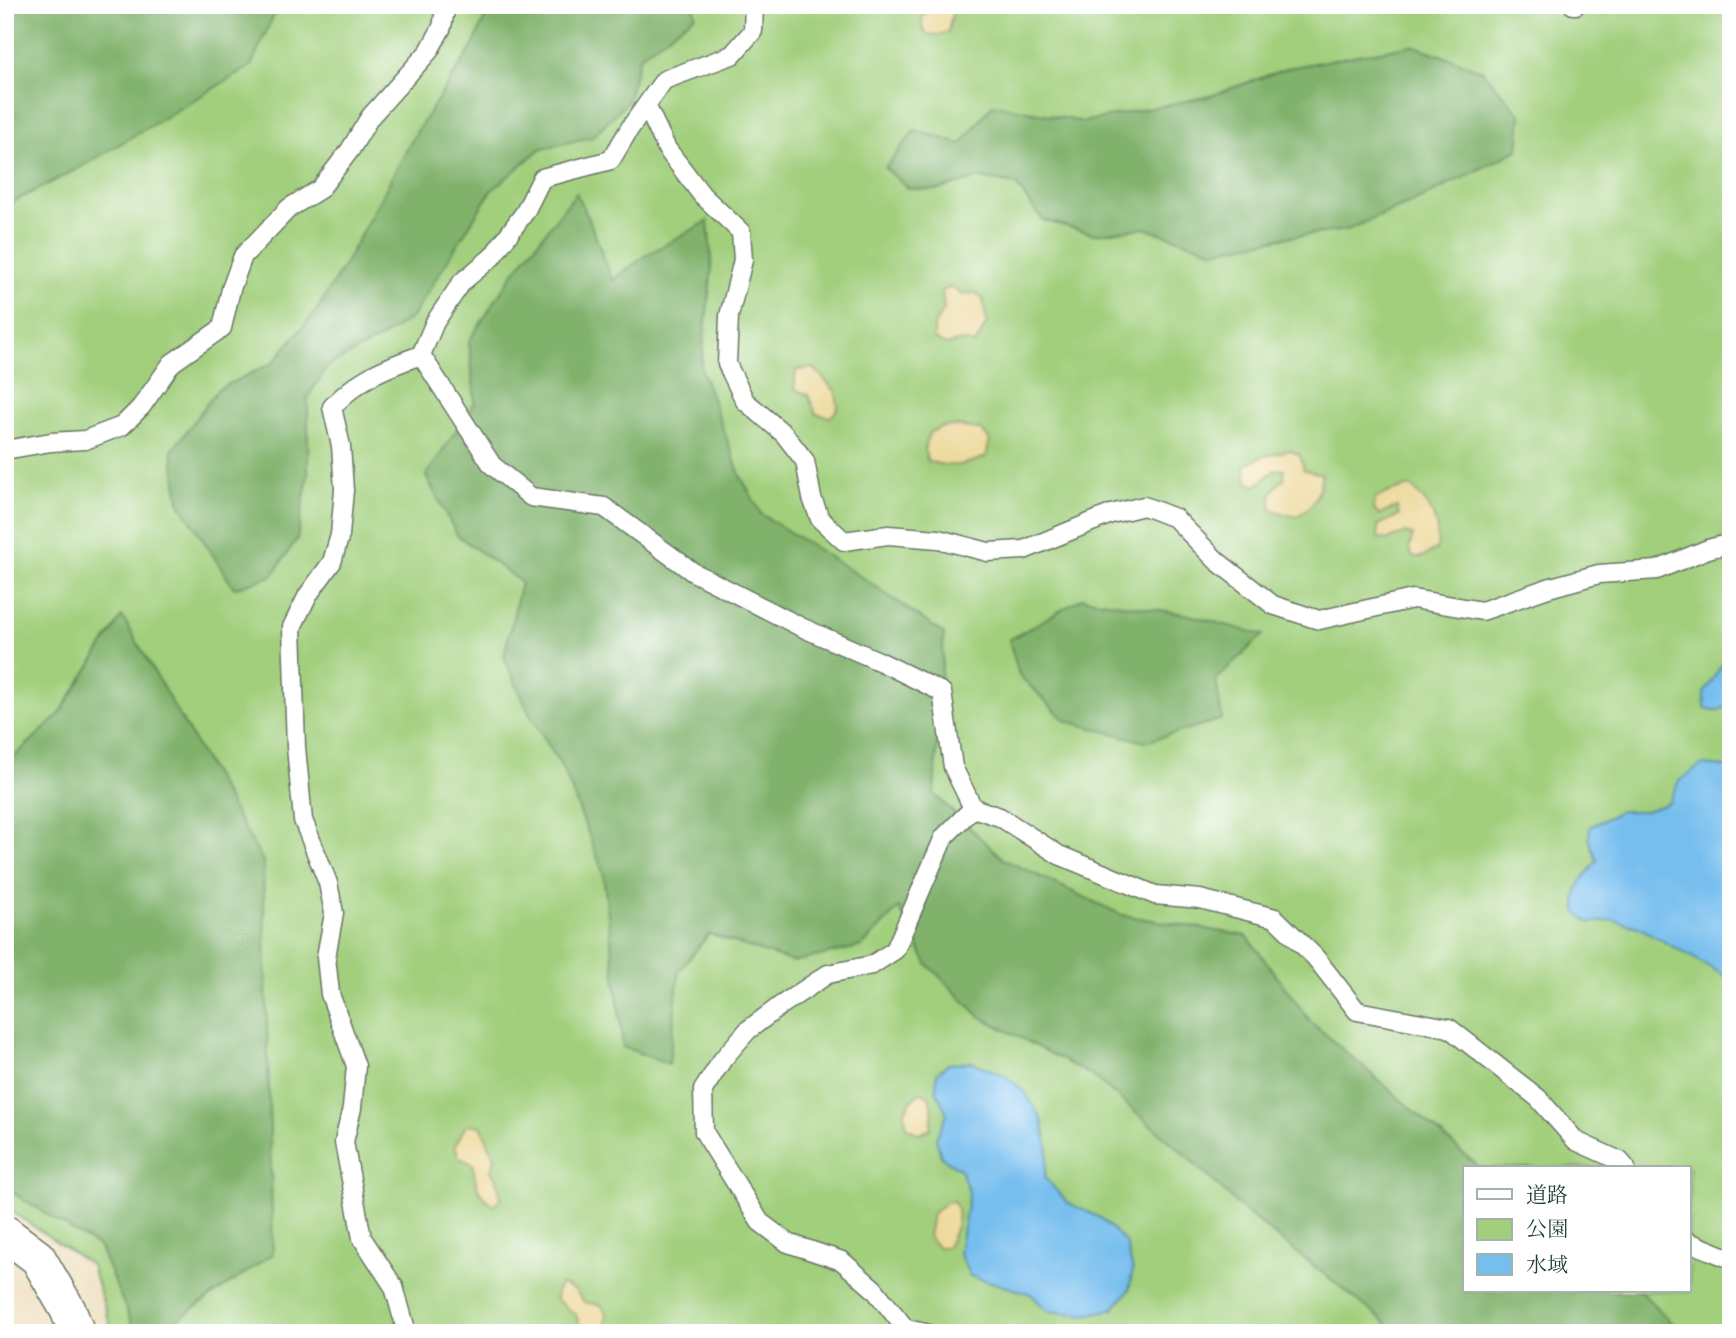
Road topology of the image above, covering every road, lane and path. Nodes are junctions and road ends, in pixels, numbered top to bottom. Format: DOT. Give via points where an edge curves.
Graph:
graph roads {
  1 [pos="446,5"];
  2 [pos="754,5"];
  3 [pos="647,107"];
  4 [pos="421,355"];
  5 [pos="5,450"];
  6 [pos="1731,542"];
  7 [pos="973,808"];
  8 [pos="1624,1166"];
  9 [pos="5,1233"];
  10 [pos="1690,1242"];
  11 [pos="1731,1259"];
  12 [pos="77,1333"];
  13 [pos="407,1333"];
  14 [pos="926,1333"];
  1 -- 5 [label="lane" via="442,27 429,51 370,117 320,189 289,208 243,256 222,328 172,363 122,426 85,440"];
  2 -- 3 [label="lane" via="753,31 732,55 664,80"];
  3 -- 4 [label="lane" via="611,160 542,178 492,257 463,282 435,322"];
  3 -- 6 [label="lane" via="667,149 702,195 741,232 743,260 729,316 727,364 745,401 783,434 805,461 820,519 844,541 888,535 938,539 988,552 1024,550 1111,514 1144,506 1175,518 1217,561 1273,605 1319,620 1413,599 1482,611 1599,574 1657,570"];
  4 -- 7 [label="lane" via="492,465 531,497 604,507 693,572 942,692 953,767"];
  4 -- 13 [label="lane" via="379,369 332,407 344,490 340,535 332,562 292,627 303,820 328,883 334,913 326,957 330,994 356,1066 344,1142 362,1237 394,1287"];
  7 -- 8 [label="lane" via="1000,817 1059,855 1155,895 1200,899 1275,918 1315,957 1357,1011 1449,1028 1538,1098 1576,1141"];
  7 -- 14 [label="lane" via="944,837 895,950 873,965 828,974 780,1006 748,1030 704,1090 704,1132 760,1222 788,1243 842,1261 874,1289 906,1329"];
  9 -- 12 [label="street" via="38,1258"];
  10 -- 11 [label="lane"];
}
